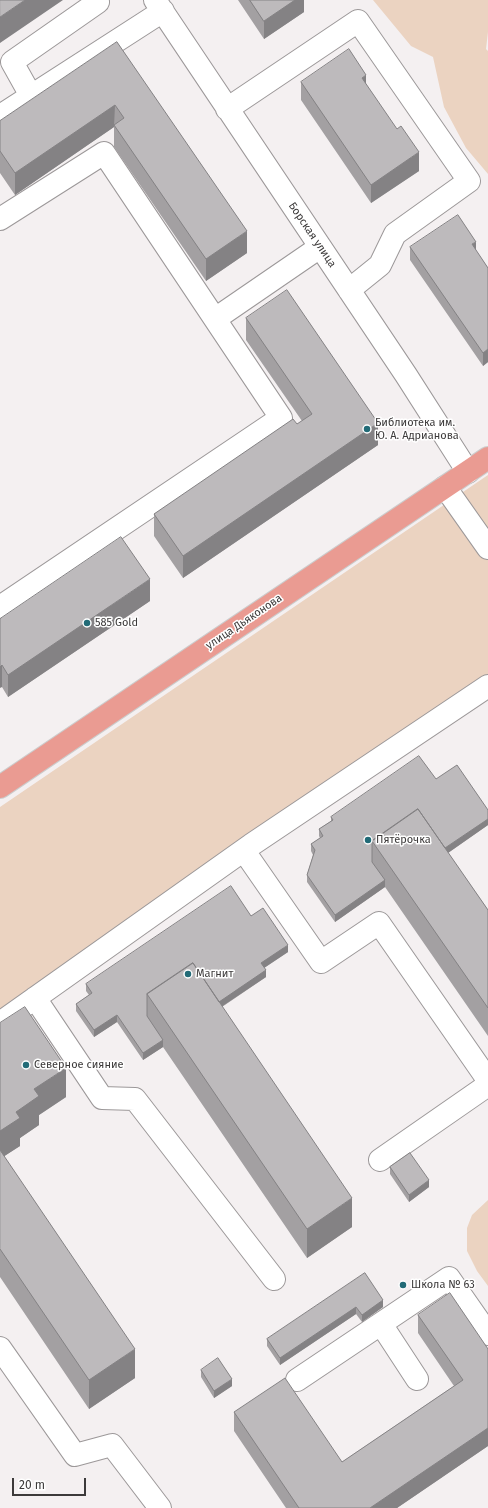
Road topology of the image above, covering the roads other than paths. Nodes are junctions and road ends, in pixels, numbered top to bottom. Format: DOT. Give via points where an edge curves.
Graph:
graph roads {
  1 [pos="96,0"];
  2 [pos="159,6"];
  3 [pos="31,96"];
  4 [pos="227,109"];
  5 [pos="0,116"];
  6 [pos="0,219"];
  7 [pos="320,247"];
  8 [pos="349,290"];
  9 [pos="215,319"];
  10 [pos="488,458"];
  11 [pos="468,472"];
  12 [pos="445,487"];
  13 [pos="488,548"];
  14 [pos="0,607"];
  15 [pos="488,686"];
  16 [pos="0,787"];
  17 [pos="244,851"];
  18 [pos="35,998"];
  19 [pos="0,1023"];
  20 [pos="488,1080"];
  21 [pos="488,1085"];
  22 [pos="380,1160"];
  23 [pos="274,1279"];
  24 [pos="381,1324"];
  25 [pos="488,1334"];
  26 [pos="0,1348"];
  27 [pos="417,1379"];
  28 [pos="297,1380"];
  29 [pos="160,1508"];
  1 -- 3 [label="street" via="98,2 12,62"];
  2 -- 3 [label="street"];
  2 -- 4 [label="street, Борская улица"];
  3 -- 5 [label="street"];
  4 -- 7 [label="street, Борская улица"];
  4 -- 8 [label="street" via="358,21 469,181 395,234 380,265"];
  6 -- 9 [label="street" via="104,153"];
  7 -- 8 [label="street, Борская улица"];
  7 -- 9 [label="street"];
  8 -- 11 [label="street, Борская улица"];
  9 -- 14 [label="street" via="281,418"];
  10 -- 11 [label="main road, улица Дьяконова"];
  11 -- 12 [label="main road, улица Дьяконова"];
  12 -- 13 [label="street"];
  12 -- 16 [label="main road, улица Дьяконова"];
  15 -- 17 [label="street"];
  17 -- 18 [label="street"];
  17 -- 20 [label="street" via="321,962 379,924"];
  18 -- 19 [label="street"];
  18 -- 23 [label="street" via="102,1098 135,1099"];
  21 -- 22 [label="street"];
  24 -- 25 [label="street" via="450,1278"];
  24 -- 27 [label="street"];
  24 -- 28 [label="street"];
  26 -- 29 [label="street" via="75,1455 112,1445"];
}
